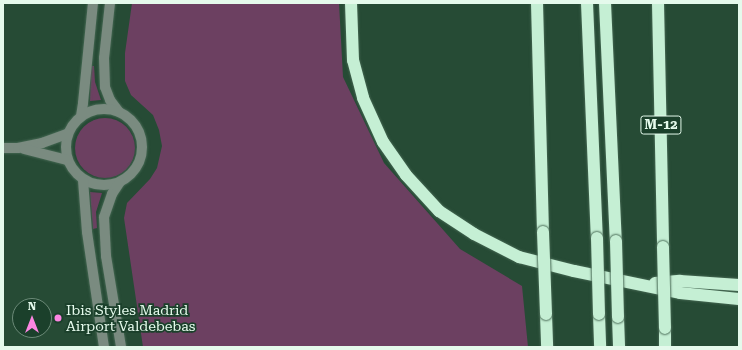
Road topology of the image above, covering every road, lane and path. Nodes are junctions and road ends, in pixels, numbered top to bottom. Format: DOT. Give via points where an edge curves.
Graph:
graph roads {
  1 [pos="93,3"];
  2 [pos="110,3"];
  3 [pos="351,3"];
  4 [pos="537,3"];
  5 [pos="587,3"];
  6 [pos="605,3"];
  7 [pos="658,3"];
  8 [pos="119,112"];
  9 [pos="81,116"];
  10 [pos="67,134"];
  11 [pos="3,148"];
  12 [pos="18,148"];
  13 [pos="67,160"];
  14 [pos="83,180"];
  15 [pos="120,182"];
  16 [pos="638,283"];
  17 [pos="739,285"];
  18 [pos="739,300"];
  19 [pos="104,347"];
  20 [pos="121,347"];
  21 [pos="547,347"];
  22 [pos="600,347"];
  23 [pos="618,347"];
  24 [pos="665,347"];
  1 -- 9 [label="street"];
  2 -- 8 [label="street" via="104,58 105,86 110,100"];
  3 -- 16 [label="highway" via="353,60 363,98 383,142 406,175 439,211 474,234 519,257"];
  4 -- 21 [label="highway, bridge"];
  5 -- 22 [label="highway, bridge"];
  6 -- 23 [label="highway, bridge" via="616,241"];
  7 -- 24 [label="highway, M-12, bridge"];
  8 -- 9 [label="street" via="106,109"];
  8 -- 15 [label="street" via="130,119 138,129 142,147 138,165 131,175"];
  9 -- 10 [label="street"];
  10 -- 12 [label="street"];
  10 -- 13 [label="street"];
  11 -- 12 [label="street"];
  12 -- 13 [label="street"];
  13 -- 14 [label="street" via="73,171"];
  14 -- 15 [label="street" via="95,185 108,186"];
  14 -- 19 [label="street" via="87,232"];
  15 -- 20 [label="street" via="112,194 104,217 106,256"];
  16 -- 17 [label="highway" via="680,281"];
  16 -- 18 [label="highway" via="680,293"];
}
